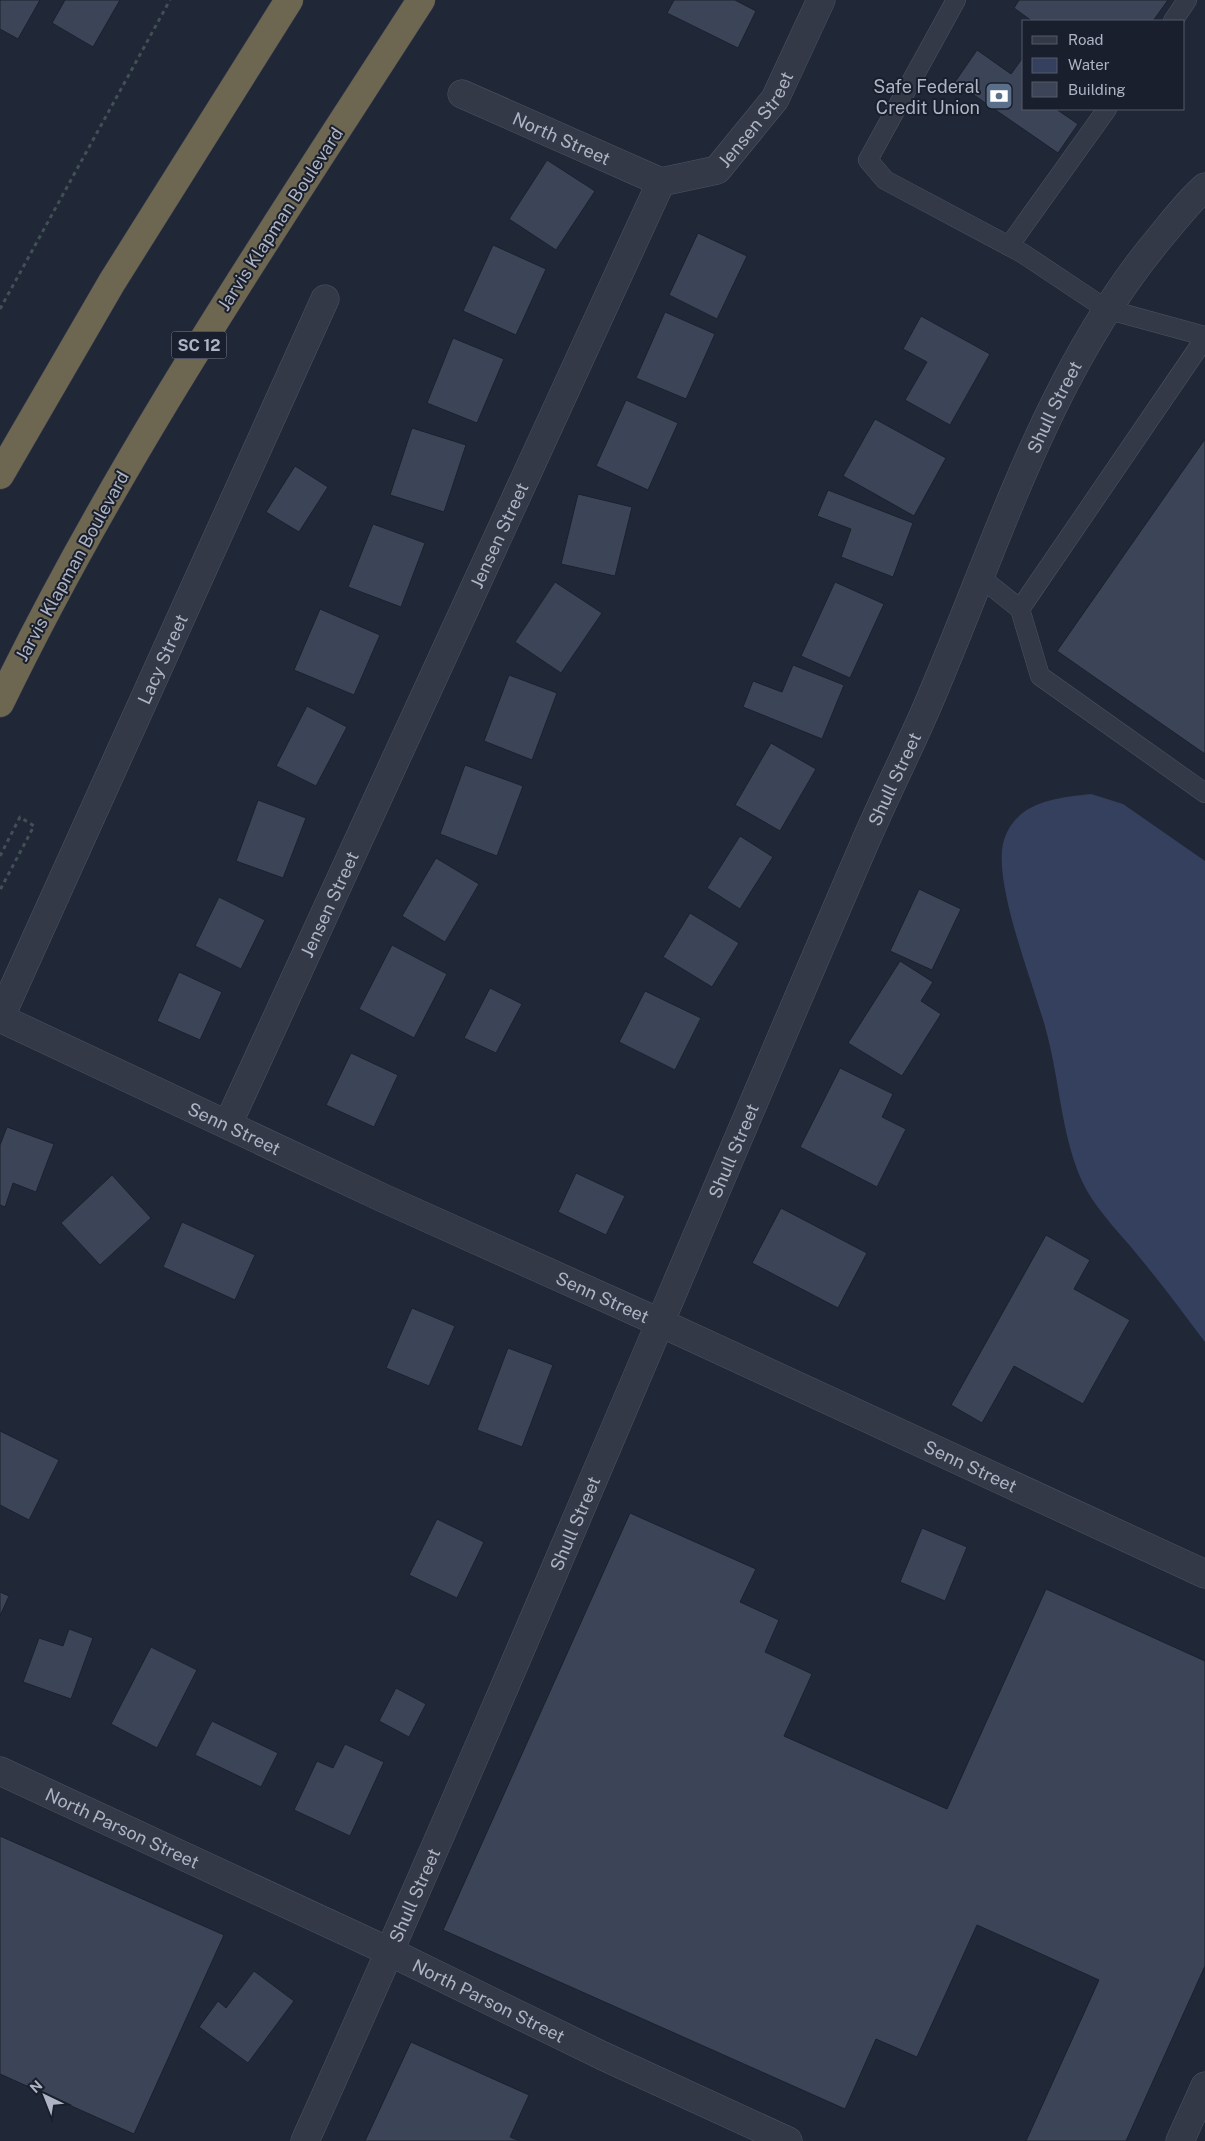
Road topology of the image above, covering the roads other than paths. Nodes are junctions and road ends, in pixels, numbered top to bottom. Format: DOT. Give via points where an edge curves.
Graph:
graph roads {
  1 [pos="289,0"];
  2 [pos="421,0"];
  3 [pos="821,0"];
  4 [pos="956,0"];
  5 [pos="1187,0"];
  6 [pos="1174,20"];
  7 [pos="462,94"];
  8 [pos="1105,110"];
  9 [pos="661,182"];
  10 [pos="1201,196"];
  11 [pos="1008,246"];
  12 [pos="325,299"];
  13 [pos="1106,309"];
  14 [pos="1205,337"];
  15 [pos="0,475"];
  16 [pos="980,577"];
  17 [pos="1020,609"];
  18 [pos="0,703"];
  19 [pos="1205,793"];
  20 [pos="0,1018"];
  21 [pos="228,1124"];
  22 [pos="661,1322"];
  23 [pos="1205,1574"];
  24 [pos="0,1771"];
  25 [pos="388,1951"];
  26 [pos="1205,2086"];
  27 [pos="305,2141"];
  28 [pos="788,2141"];
  29 [pos="1180,2141"];
  1 -- 15 [label="highway" via="112,282"];
  2 -- 18 [label="highway, Jarvis Klapman Boulevard / SC 12" via="218,313 109,496 38,625"];
  3 -- 9 [label="street, Jensen Street" via="775,98 717,170"];
  4 -- 11 [label="lane" via="868,160 886,180"];
  5 -- 6 [label="lane"];
  7 -- 9 [label="street, North Street"];
  8 -- 11 [label="lane"];
  9 -- 21 [label="street, Jensen Street"];
  10 -- 13 [label="street, Shull Street" via="1135,267"];
  11 -- 13 [label="lane"];
  12 -- 20 [label="street, Lacy Street"];
  13 -- 14 [label="lane"];
  13 -- 16 [label="street, Shull Street" via="1045,425"];
  14 -- 17 [label="lane"];
  16 -- 17 [label="lane"];
  16 -- 22 [label="street, Shull Street" via="927,708 866,840"];
  17 -- 19 [label="lane" via="1040,676"];
  20 -- 21 [label="street, Senn Street"];
  21 -- 22 [label="street, Senn Street" via="383,1198"];
  22 -- 23 [label="street, Senn Street"];
  22 -- 25 [label="street, Shull Street"];
  24 -- 25 [label="street, North Parson Street"];
  25 -- 27 [label="street, Shull Street"];
  25 -- 28 [label="street, North Parson Street" via="602,2056"];
  26 -- 29 [label="street"];
}
